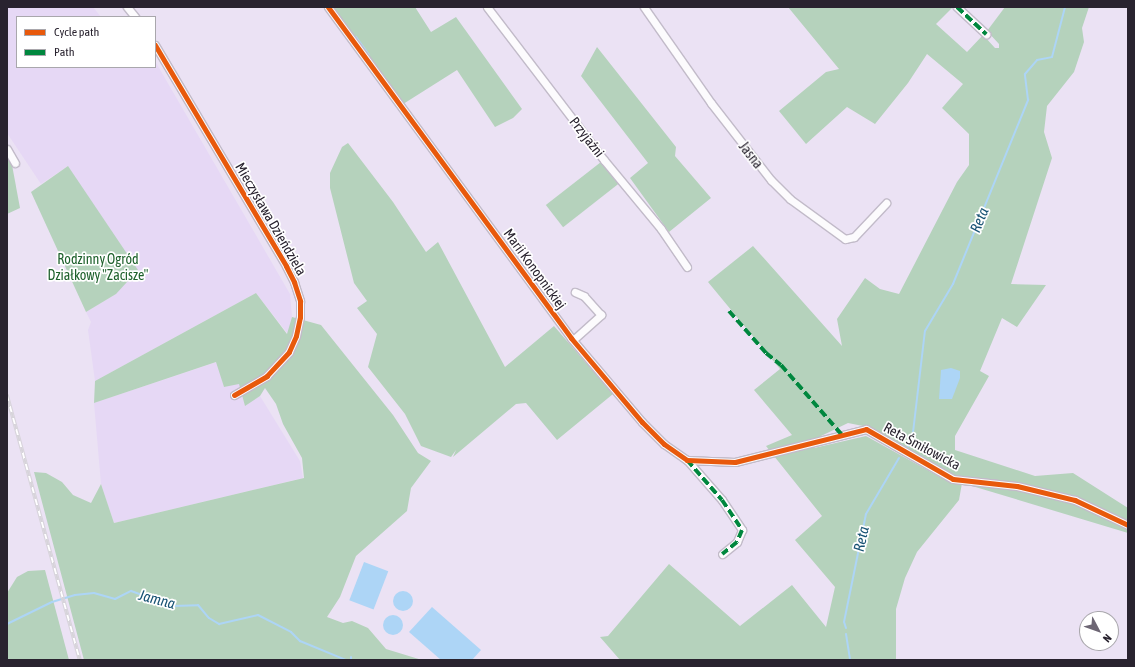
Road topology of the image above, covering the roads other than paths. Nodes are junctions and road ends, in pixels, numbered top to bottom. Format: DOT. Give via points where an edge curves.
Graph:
graph roads {
  1 [pos="127,7"];
  2 [pos="328,7"];
  3 [pos="487,7"];
  4 [pos="644,7"];
  5 [pos="957,7"];
  6 [pos="134,16"];
  7 [pos="986,34"];
  8 [pos="156,47"];
  9 [pos="7,149"];
  10 [pos="15,163"];
  11 [pos="886,203"];
  12 [pos="687,267"];
  13 [pos="575,292"];
  14 [pos="573,340"];
  15 [pos="234,394"];
  16 [pos="687,460"];
  17 [pos="1128,525"];
  18 [pos="722,554"];
  1 -- 6 [label="street"];
  2 -- 14 [label="street, Marii Konopnickiej"];
  3 -- 12 [label="street, Przyjaźni" via="609,166 661,229"];
  4 -- 11 [label="street, Jasna" via="712,103 771,180 790,199 845,239 854,237"];
  5 -- 7 [label="street"];
  8 -- 15 [label="street, Mieczysława Dzieńdziela" via="288,272 300,301 296,336 289,352 267,376"];
  9 -- 10 [label="street"];
  13 -- 14 [label="street" via="584,296 601,315"];
  14 -- 16 [label="street, Marii Konopnickiej" via="642,422 664,444"];
  16 -- 17 [label="street, Reta Śmiłowicka" via="735,462 866,429 953,479 1017,486 1075,500"];
  16 -- 18 [label="street, Marii Konopnickiej" via="722,500 742,530 738,542"];
}
